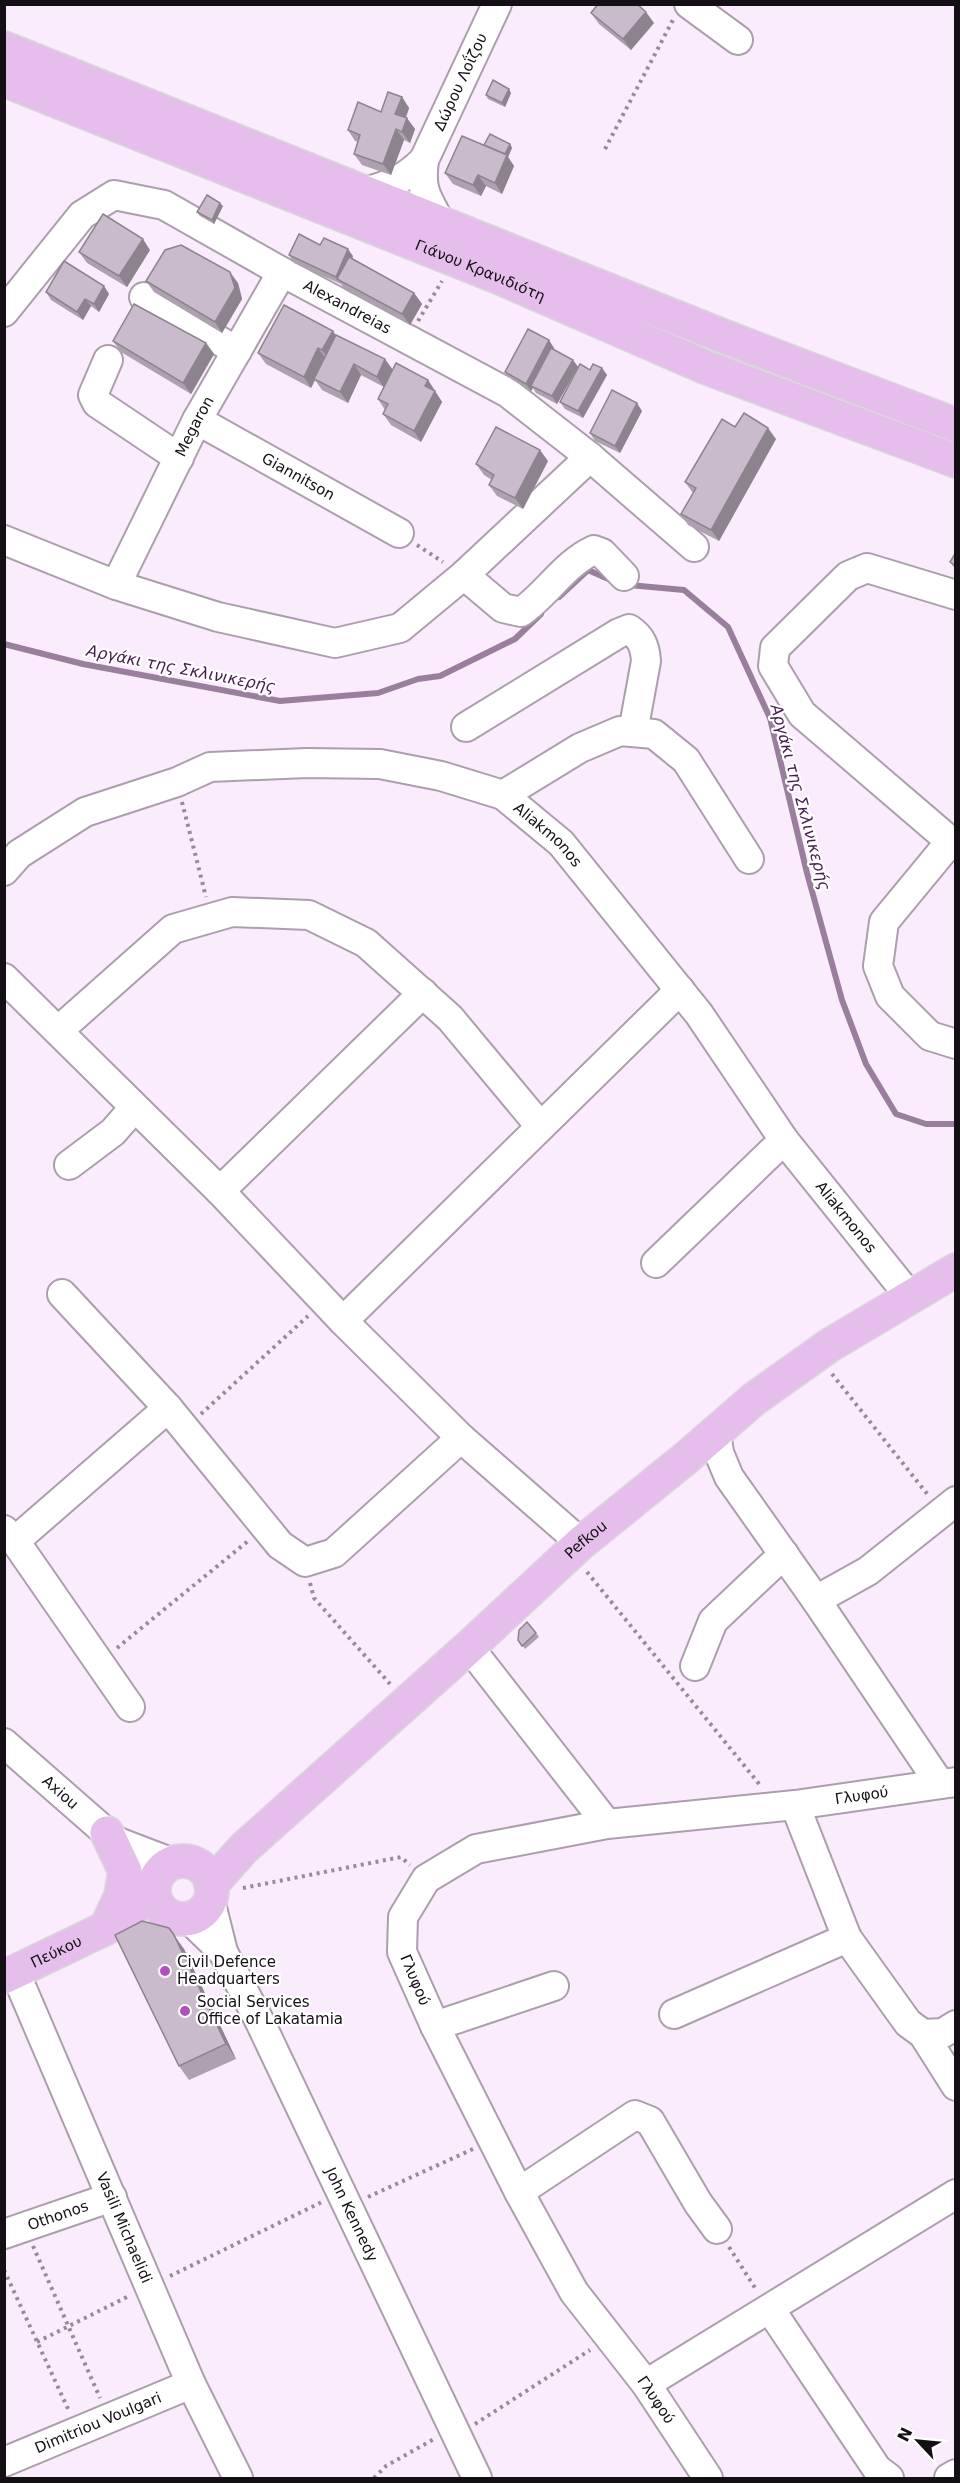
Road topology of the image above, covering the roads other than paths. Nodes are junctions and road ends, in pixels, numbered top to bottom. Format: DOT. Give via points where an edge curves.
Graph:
graph roads {
  1 [pos="497,4"];
  2 [pos="682,10"];
  3 [pos="738,40"];
  4 [pos="4,48"];
  5 [pos="4,80"];
  6 [pos="424,160"];
  7 [pos="365,192"];
  8 [pos="440,222"];
  9 [pos="282,273"];
  10 [pos="144,297"];
  11 [pos="4,312"];
  12 [pos="237,351"];
  13 [pos="108,360"];
  14 [pos="197,420"];
  15 [pos="956,425"];
  16 [pos="590,457"];
  17 [pos="179,458"];
  18 [pos="956,460"];
  19 [pos="399,533"];
  20 [pos="4,540"];
  21 [pos="694,547"];
  22 [pos="464,575"];
  23 [pos="624,576"];
  24 [pos="116,585"];
  25 [pos="956,596"];
  26 [pos="466,728"];
  27 [pos="633,732"];
  28 [pos="503,795"];
  29 [pos="953,844"];
  30 [pos="749,859"];
  31 [pos="4,871"];
  32 [pos="4,978"];
  33 [pos="680,990"];
  34 [pos="423,993"];
  35 [pos="59,1030"];
  36 [pos="956,1044"];
  37 [pos="134,1107"];
  38 [pos="540,1126"];
  39 [pos="784,1140"];
  40 [pos="69,1165"];
  41 [pos="220,1191"];
  42 [pos="656,1263"];
  43 [pos="956,1270"];
  44 [pos="62,1294"];
  45 [pos="911,1299"];
  46 [pos="334,1311"];
  47 [pos="176,1418"];
  48 [pos="716,1431"];
  49 [pos="461,1438"];
  50 [pos="686,1458"];
  51 [pos="729,1478"];
  52 [pos="949,1507"];
  53 [pos="10,1535"];
  54 [pos="581,1543"];
  55 [pos="784,1554"];
  56 [pos="816,1600"];
  57 [pos="469,1647"];
  58 [pos="694,1666"];
  59 [pos="130,1707"];
  60 [pos="4,1743"];
  61 [pos="948,1783"];
  62 [pos="795,1804"];
  63 [pos="607,1824"];
  64 [pos="111,1837"];
  65 [pos="184,1891"];
  66 [pos="107,1928"];
  67 [pos="847,1938"];
  68 [pos="10,1974"];
  69 [pos="554,1986"];
  70 [pos="674,2014"];
  71 [pos="956,2025"];
  72 [pos="435,2026"];
  73 [pos="923,2034"];
  74 [pos="956,2086"];
  75 [pos="519,2192"];
  76 [pos="956,2194"];
  77 [pos="112,2197"];
  78 [pos="717,2229"];
  79 [pos="14,2231"];
  80 [pos="770,2309"];
  81 [pos="191,2384"];
  82 [pos="646,2384"];
  83 [pos="4,2462"];
  84 [pos="956,2474"];
  85 [pos="238,2478"];
  86 [pos="477,2478"];
  87 [pos="708,2478"];
  88 [pos="889,2478"];
  89 [pos="949,2478"];
  1 -- 6 [label="street, Δώρου Λοΐζου"];
  2 -- 3 [label="street"];
  4 -- 7 [label="main road, Γιάνου Κρανιδιότη"];
  5 -- 18 [label="main road, Γιάνου Κρανιδιότη" via="454,259 707,368"];
  6 -- 7 [label="street, Δώρου Λοΐζου" via="395,183"];
  6 -- 8 [label="street, Δώρου Λοΐζου" via="421,180"];
  7 -- 8 [label="main road, Γιάνου Κρανιδιότη"];
  8 -- 15 [label="main road, Γιάνου Κρανιδιότη"];
  9 -- 11 [label="street, Alexandreias" via="164,205 114,195 82,215"];
  9 -- 12 [label="street, Megaron"];
  9 -- 16 [label="street, Alexandreias" via="508,393"];
  10 -- 12 [label="street"];
  12 -- 14 [label="street, Megaron"];
  13 -- 17 [label="street" via="93,394 97,403"];
  14 -- 17 [label="street, Megaron"];
  14 -- 19 [label="street, Giannitson"];
  16 -- 21 [label="street, Alexandreias"];
  16 -- 22 [label="street"];
  17 -- 24 [label="street, Megaron"];
  20 -- 24 [label="street"];
  22 -- 23 [label="street" via="503,608 521,612 583,555 594,550"];
  22 -- 24 [label="street" via="400,628 335,643 218,617"];
  25 -- 29 [label="street" via="867,568 848,576 774,648 772,666 802,714"];
  26 -- 27 [label="street" via="629,629 639,635 646,651"];
  27 -- 28 [label="street" via="620,730 580,748"];
  27 -- 30 [label="street" via="654,734 686,760"];
  28 -- 31 [label="street, Aliakmonos" via="441,776 380,764 210,767 85,812 19,854"];
  28 -- 33 [label="street, Aliakmonos" via="561,843"];
  29 -- 36 [label="street" via="884,922 878,966 890,996 930,1036"];
  32 -- 35 [label="street"];
  33 -- 38 [label="street"];
  33 -- 39 [label="street, Aliakmonos"];
  34 -- 35 [label="street" via="366,943 309,915 232,912 173,929"];
  34 -- 38 [label="street" via="450,1018"];
  34 -- 41 [label="street"];
  35 -- 37 [label="street"];
  37 -- 40 [label="street" via="113,1132"];
  37 -- 41 [label="street"];
  38 -- 46 [label="street"];
  39 -- 42 [label="street"];
  39 -- 45 [label="street, Aliakmonos"];
  41 -- 46 [label="street"];
  43 -- 45 [label="main road, Pefkou"];
  44 -- 47 [label="street"];
  45 -- 48 [label="main road, Pefkou" via="816,1354"];
  46 -- 49 [label="street"];
  47 -- 49 [label="street" via="280,1545 305,1562 334,1553"];
  47 -- 53 [label="street"];
  48 -- 50 [label="main road, Pefkou"];
  48 -- 51 [label="street"];
  49 -- 54 [label="street"];
  50 -- 51 [label="street"];
  50 -- 54 [label="main road, Pefkou"];
  51 -- 55 [label="street"];
  52 -- 56 [label="street" via="868,1571"];
  53 -- 59 [label="street"];
  54 -- 57 [label="main road, Pefkou"];
  55 -- 56 [label="street"];
  55 -- 58 [label="street" via="713,1621"];
  56 -- 61 [label="street"];
  57 -- 63 [label="street"];
  57 -- 65 [label="main road, Pefkou" via="244,1848"];
  60 -- 64 [label="street, Axiou"];
  61 -- 62 [label="street, Γλυφού"];
  62 -- 63 [label="street, Γλυφού"];
  62 -- 67 [label="street"];
  63 -- 72 [label="street, Γλυφού" via="476,1849 426,1879 403,1917 402,1952"];
  64 -- 65 [label="street, Axiou"];
  64 -- 66 [label="main road" via="125,1871 122,1896"];
  65 -- 66 [label="main road, Pefkou"];
  65 -- 86 [label="street, John Kennedy" via="261,2022"];
  66 -- 68 [label="main road, Πεύκου"];
  67 -- 70 [label="street"];
  67 -- 73 [label="street" via="908,2023"];
  68 -- 77 [label="street, Vasili Michaelidi"];
  69 -- 72 [label="street"];
  71 -- 73 [label="street" via="943,2032"];
  72 -- 75 [label="street, Γλυφού"];
  73 -- 74 [label="street"];
  75 -- 78 [label="street" via="635,2115 650,2121"];
  75 -- 82 [label="street, Γλυφού" via="574,2292"];
  76 -- 80 [label="street"];
  77 -- 79 [label="street, Othonos"];
  77 -- 81 [label="street, Vasili Michaelidi"];
  80 -- 82 [label="street"];
  80 -- 88 [label="street" via="877,2469"];
  81 -- 83 [label="street, Dimitriou Voulgari"];
  81 -- 85 [label="street, Vasili Michaelidi"];
  82 -- 87 [label="street, Γλυφού"];
  84 -- 89 [label="street"];
}
